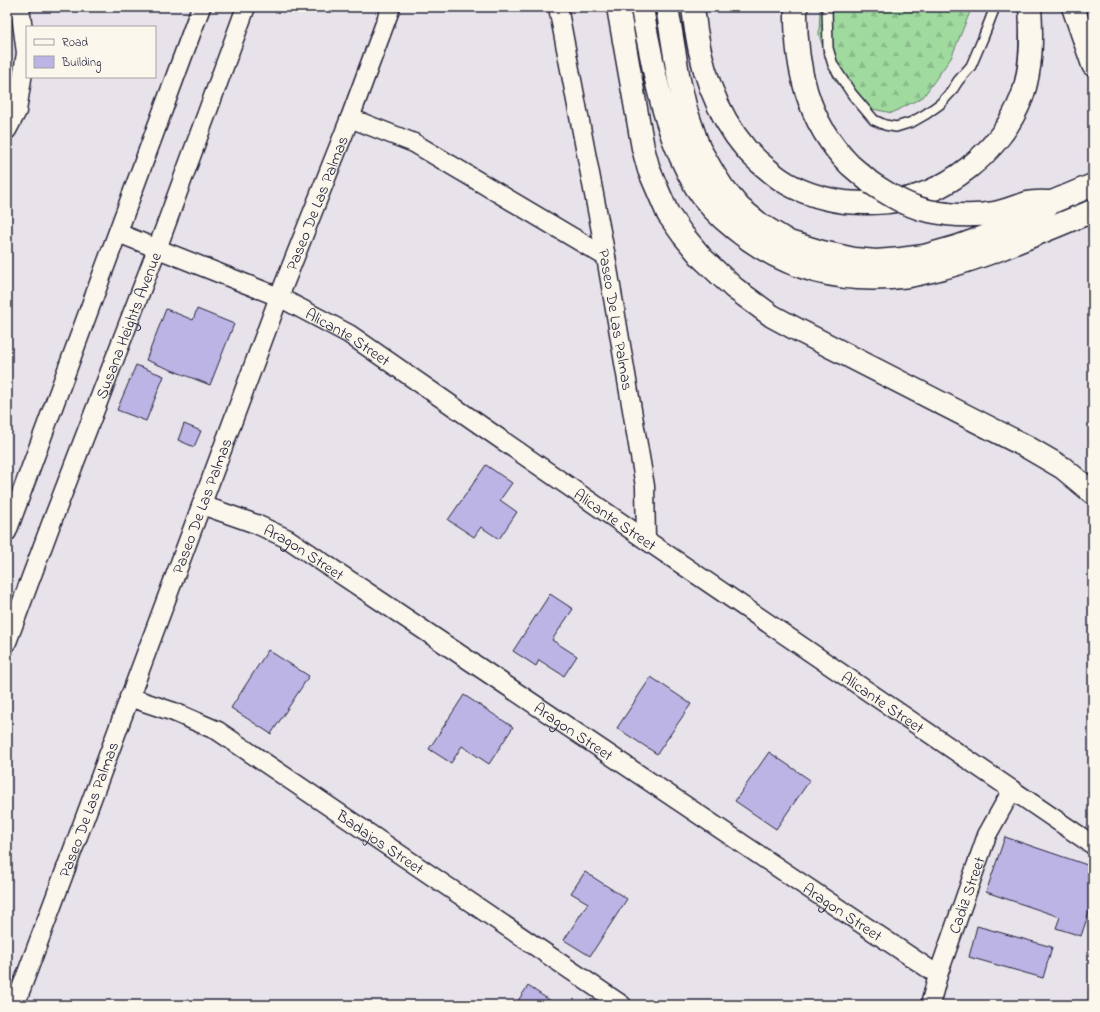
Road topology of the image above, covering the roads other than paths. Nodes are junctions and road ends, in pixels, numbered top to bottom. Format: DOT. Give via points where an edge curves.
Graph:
graph roads {
  1 [pos="20,7"];
  2 [pos="202,7"];
  3 [pos="246,7"];
  4 [pos="390,7"];
  5 [pos="558,7"];
  6 [pos="618,7"];
  7 [pos="642,7"];
  8 [pos="667,7"];
  9 [pos="693,7"];
  10 [pos="796,7"];
  11 [pos="827,7"];
  12 [pos="995,7"];
  13 [pos="1030,7"];
  14 [pos="1073,7"];
  15 [pos="1093,64"];
  16 [pos="350,118"];
  17 [pos="7,130"];
  18 [pos="1093,185"];
  19 [pos="1052,202"];
  20 [pos="1093,210"];
  21 [pos="118,233"];
  22 [pos="157,248"];
  23 [pos="606,257"];
  24 [pos="279,297"];
  25 [pos="1093,493"];
  26 [pos="202,505"];
  27 [pos="7,532"];
  28 [pos="646,540"];
  29 [pos="7,642"];
  30 [pos="129,697"];
  31 [pos="1012,790"];
  32 [pos="1093,845"];
  33 [pos="938,975"];
  34 [pos="15,1005"];
  35 [pos="622,1005"];
  36 [pos="930,1005"];
  1 -- 17 [label="street" via="26,53 17,111"];
  2 -- 21 [label="street"];
  3 -- 22 [label="street, Susana Heights Avenue"];
  4 -- 16 [label="street, Paseo De Las Palmas"];
  5 -- 23 [label="street, Paseo De Las Palmas"];
  6 -- 25 [label="highway" via="638,127 649,170 668,214 702,258 734,288 772,316 1027,446 1063,468"];
  7 -- 20 [label="highway" via="665,113 675,146 697,189 710,205 748,240 781,260 802,268 849,278 909,276 953,266 1004,248"];
  8 -- 19 [label="highway" via="680,87 699,148 720,184 740,208 789,242 854,259 901,259 940,252 999,232 1033,219"];
  9 -- 13 [label="highway" via="707,80 721,114 747,150 781,180 800,190 837,201 872,203 904,199 943,185 973,165 1000,135 1016,110 1027,80 1031,42"];
  10 -- 19 [label="highway, bridge" via="797,55 811,108 835,147 871,183 924,210 962,216 1010,209 1029,202"];
  11 -- 12 [label="lane" via="828,48 833,64 852,94 874,120 896,127 926,114 951,92 971,66"];
  14 -- 15 [label="highway"];
  16 -- 23 [label="street" via="414,143"];
  16 -- 24 [label="street, Paseo De Las Palmas"];
  18 -- 19 [label="highway"];
  21 -- 22 [label="street, Alicante Street"];
  21 -- 27 [label="street"];
  22 -- 24 [label="street, Alicante Street"];
  22 -- 29 [label="street, Susana Heights Avenue"];
  23 -- 28 [label="street, Paseo De Las Palmas" via="645,486"];
  24 -- 26 [label="street, Paseo De Las Palmas"];
  24 -- 28 [label="street, Alicante Street" via="349,334"];
  26 -- 30 [label="street, Paseo De Las Palmas"];
  26 -- 33 [label="street, Aragon Street" via="256,524 288,539"];
  28 -- 31 [label="street, Alicante Street"];
  30 -- 34 [label="street, Paseo De Las Palmas"];
  30 -- 35 [label="street, Badajos Street" via="174,712 218,731"];
  31 -- 32 [label="street, Alicante Street"];
  31 -- 33 [label="street, Cadiz Street" via="986,835"];
  33 -- 36 [label="street, Cadiz Street"];
}
